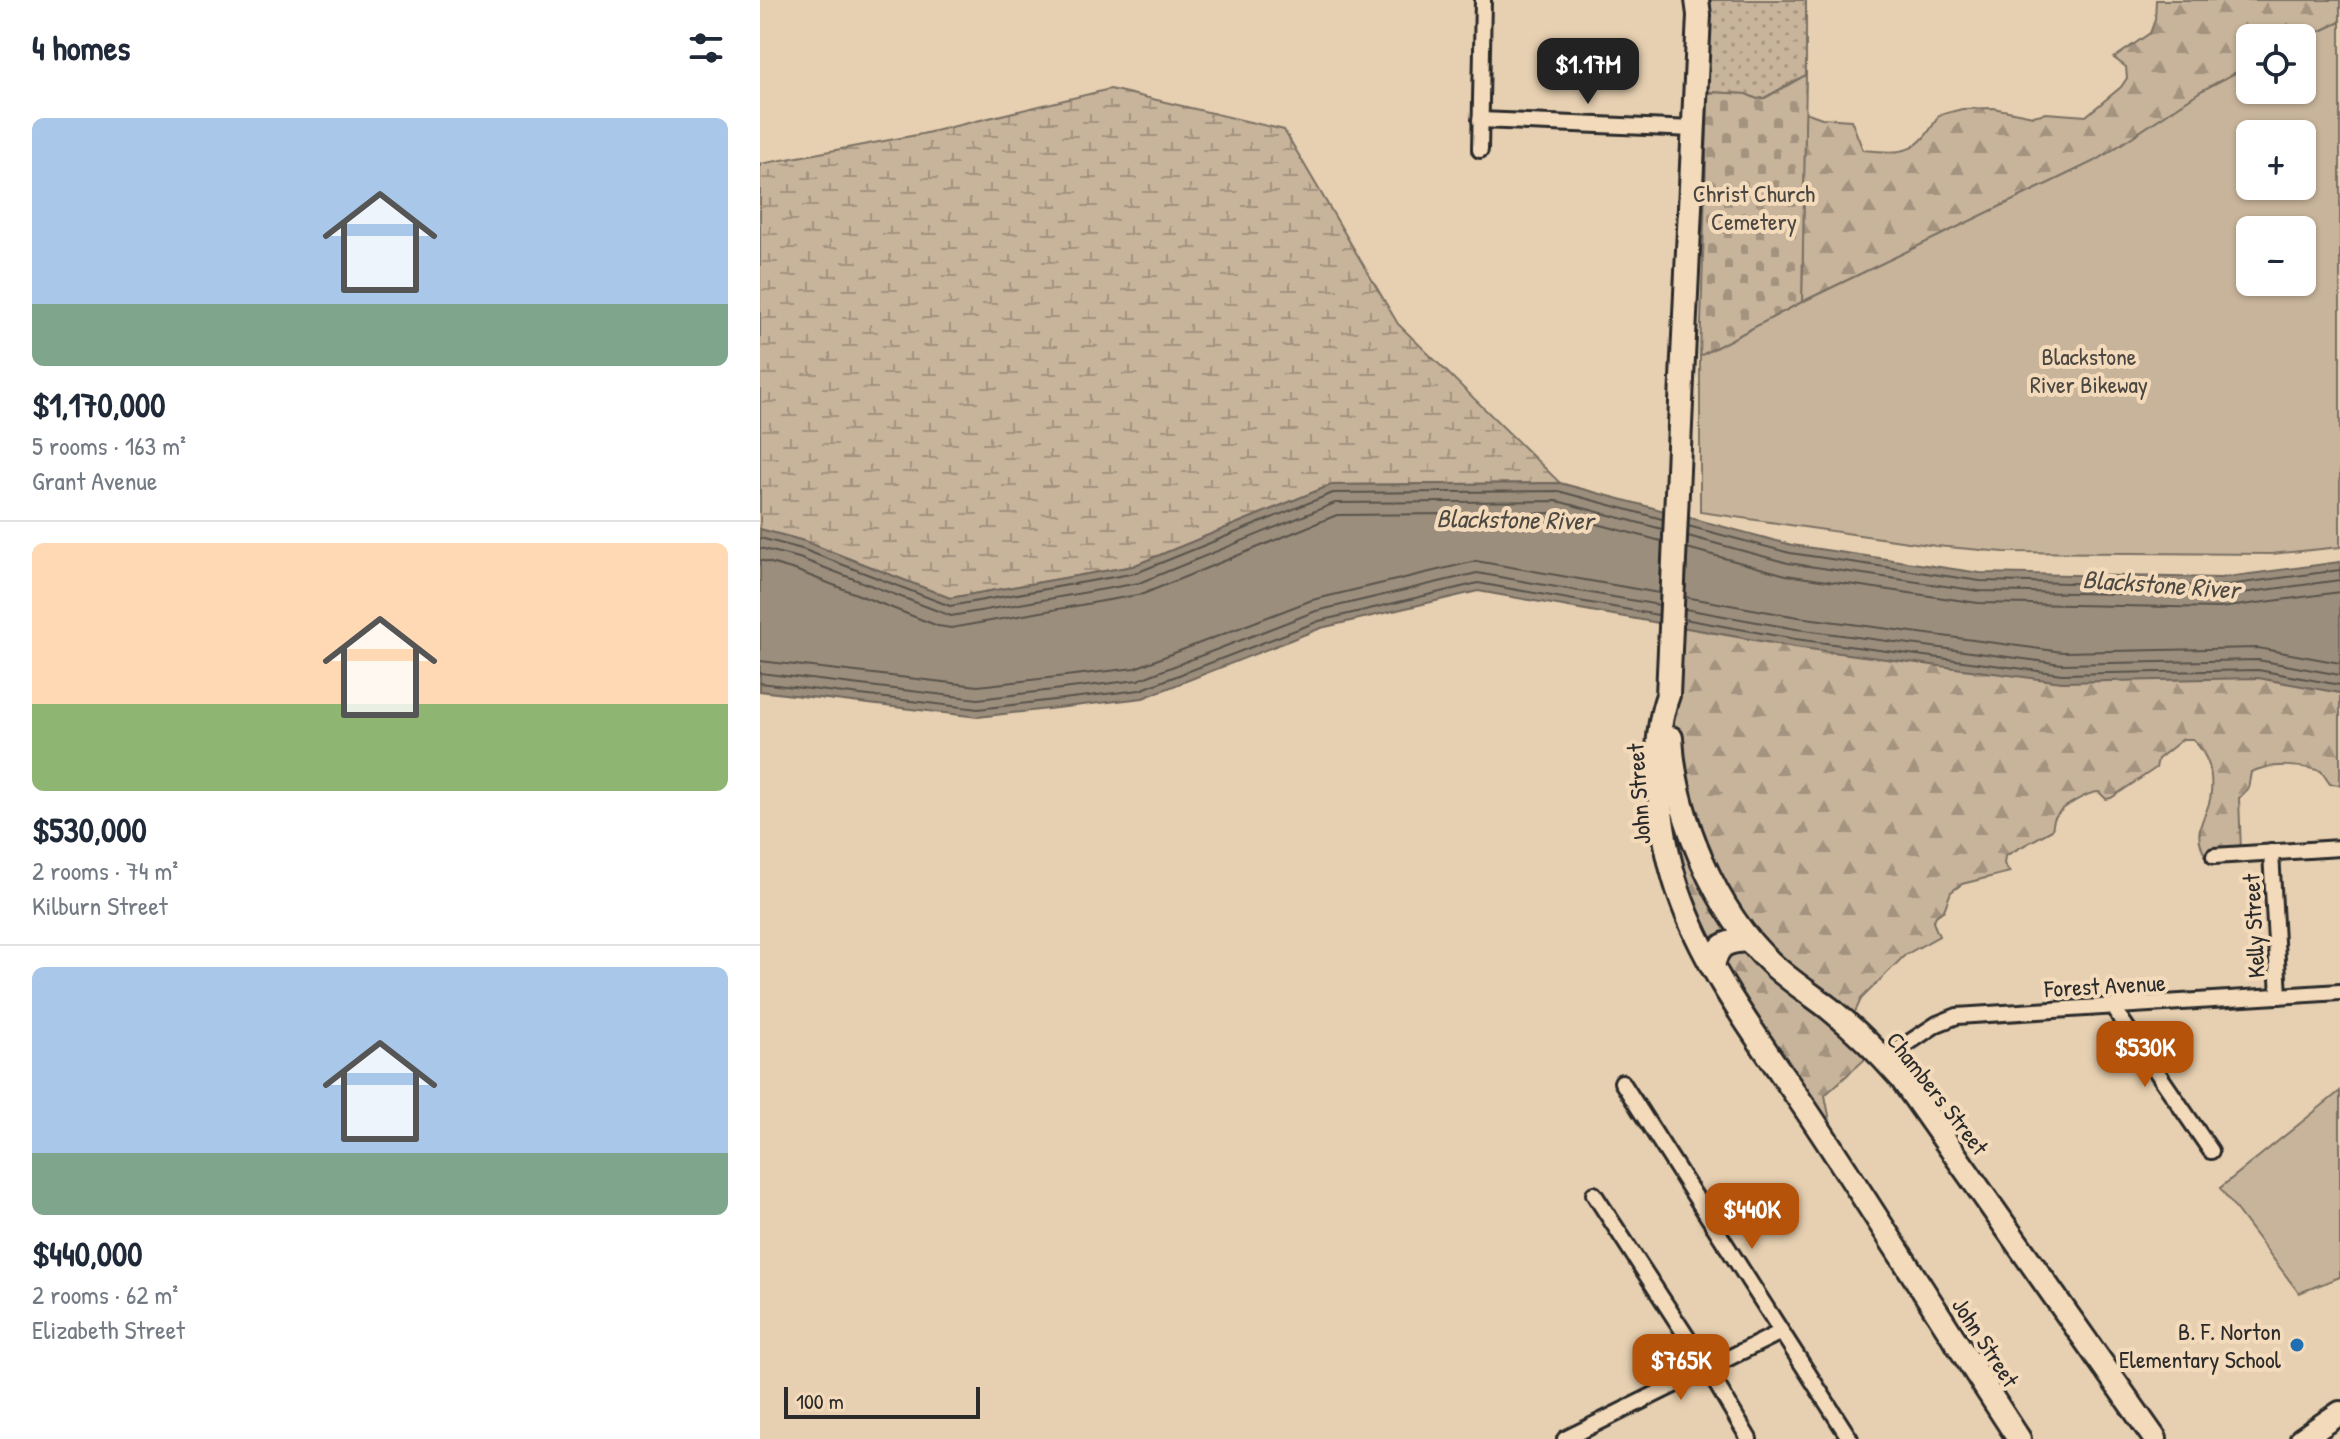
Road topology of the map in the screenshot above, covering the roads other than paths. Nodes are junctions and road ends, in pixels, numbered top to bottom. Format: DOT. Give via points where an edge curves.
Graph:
graph roads {
  1 [pos="1483,0"];
  2 [pos="1697,0"];
  3 [pos="1480,120"];
  4 [pos="1694,129"];
  5 [pos="1480,150"];
  6 [pos="1668,695"];
  7 [pos="1665,834"];
  8 [pos="1693,839"];
  9 [pos="2340,848"];
  10 [pos="2271,852"];
  11 [pos="2214,856"];
  12 [pos="1749,940"];
  13 [pos="1713,967"];
  14 [pos="2340,992"];
  15 [pos="2279,996"];
  16 [pos="2114,1006"];
  17 [pos="1884,1059"];
  18 [pos="1622,1082"];
  19 [pos="2211,1151"];
  20 [pos="1594,1194"];
  21 [pos="1781,1332"];
  22 [pos="1707,1368"];
  23 [pos="2340,1413"];
  24 [pos="1565,1439"];
  25 [pos="1749,1439"];
  26 [pos="1850,1439"];
  27 [pos="2019,1439"];
  28 [pos="2155,1439"];
  29 [pos="2302,1439"];
  1 -- 3 [label="street"];
  2 -- 4 [label="main road, John Street"];
  3 -- 4 [label="street"];
  3 -- 5 [label="street"];
  4 -- 6 [label="main road, John Street"];
  6 -- 7 [label="main road, John Street" via="1659,756"];
  6 -- 8 [label="main road, Chambers Street" via="1672,753"];
  7 -- 8 [label="main road"];
  7 -- 13 [label="main road, John Street" via="1682,901"];
  8 -- 12 [label="main road, Chambers Street" via="1723,902"];
  9 -- 10 [label="street"];
  10 -- 11 [label="street"];
  10 -- 15 [label="street, Kelly Street"];
  12 -- 13 [label="main road" via="1722,945"];
  12 -- 17 [label="main road, Chambers Street"];
  13 -- 27 [label="main road, John Street"];
  14 -- 15 [label="street, Forest Avenue"];
  15 -- 16 [label="street, Forest Avenue"];
  16 -- 17 [label="street, Forest Avenue" via="1957,1016"];
  16 -- 19 [label="street"];
  17 -- 28 [label="main road, Chambers Street"];
  18 -- 21 [label="street"];
  20 -- 22 [label="street"];
  21 -- 22 [label="street"];
  21 -- 26 [label="street"];
  22 -- 24 [label="street"];
  22 -- 25 [label="street"];
  23 -- 29 [label="main road"];
}
